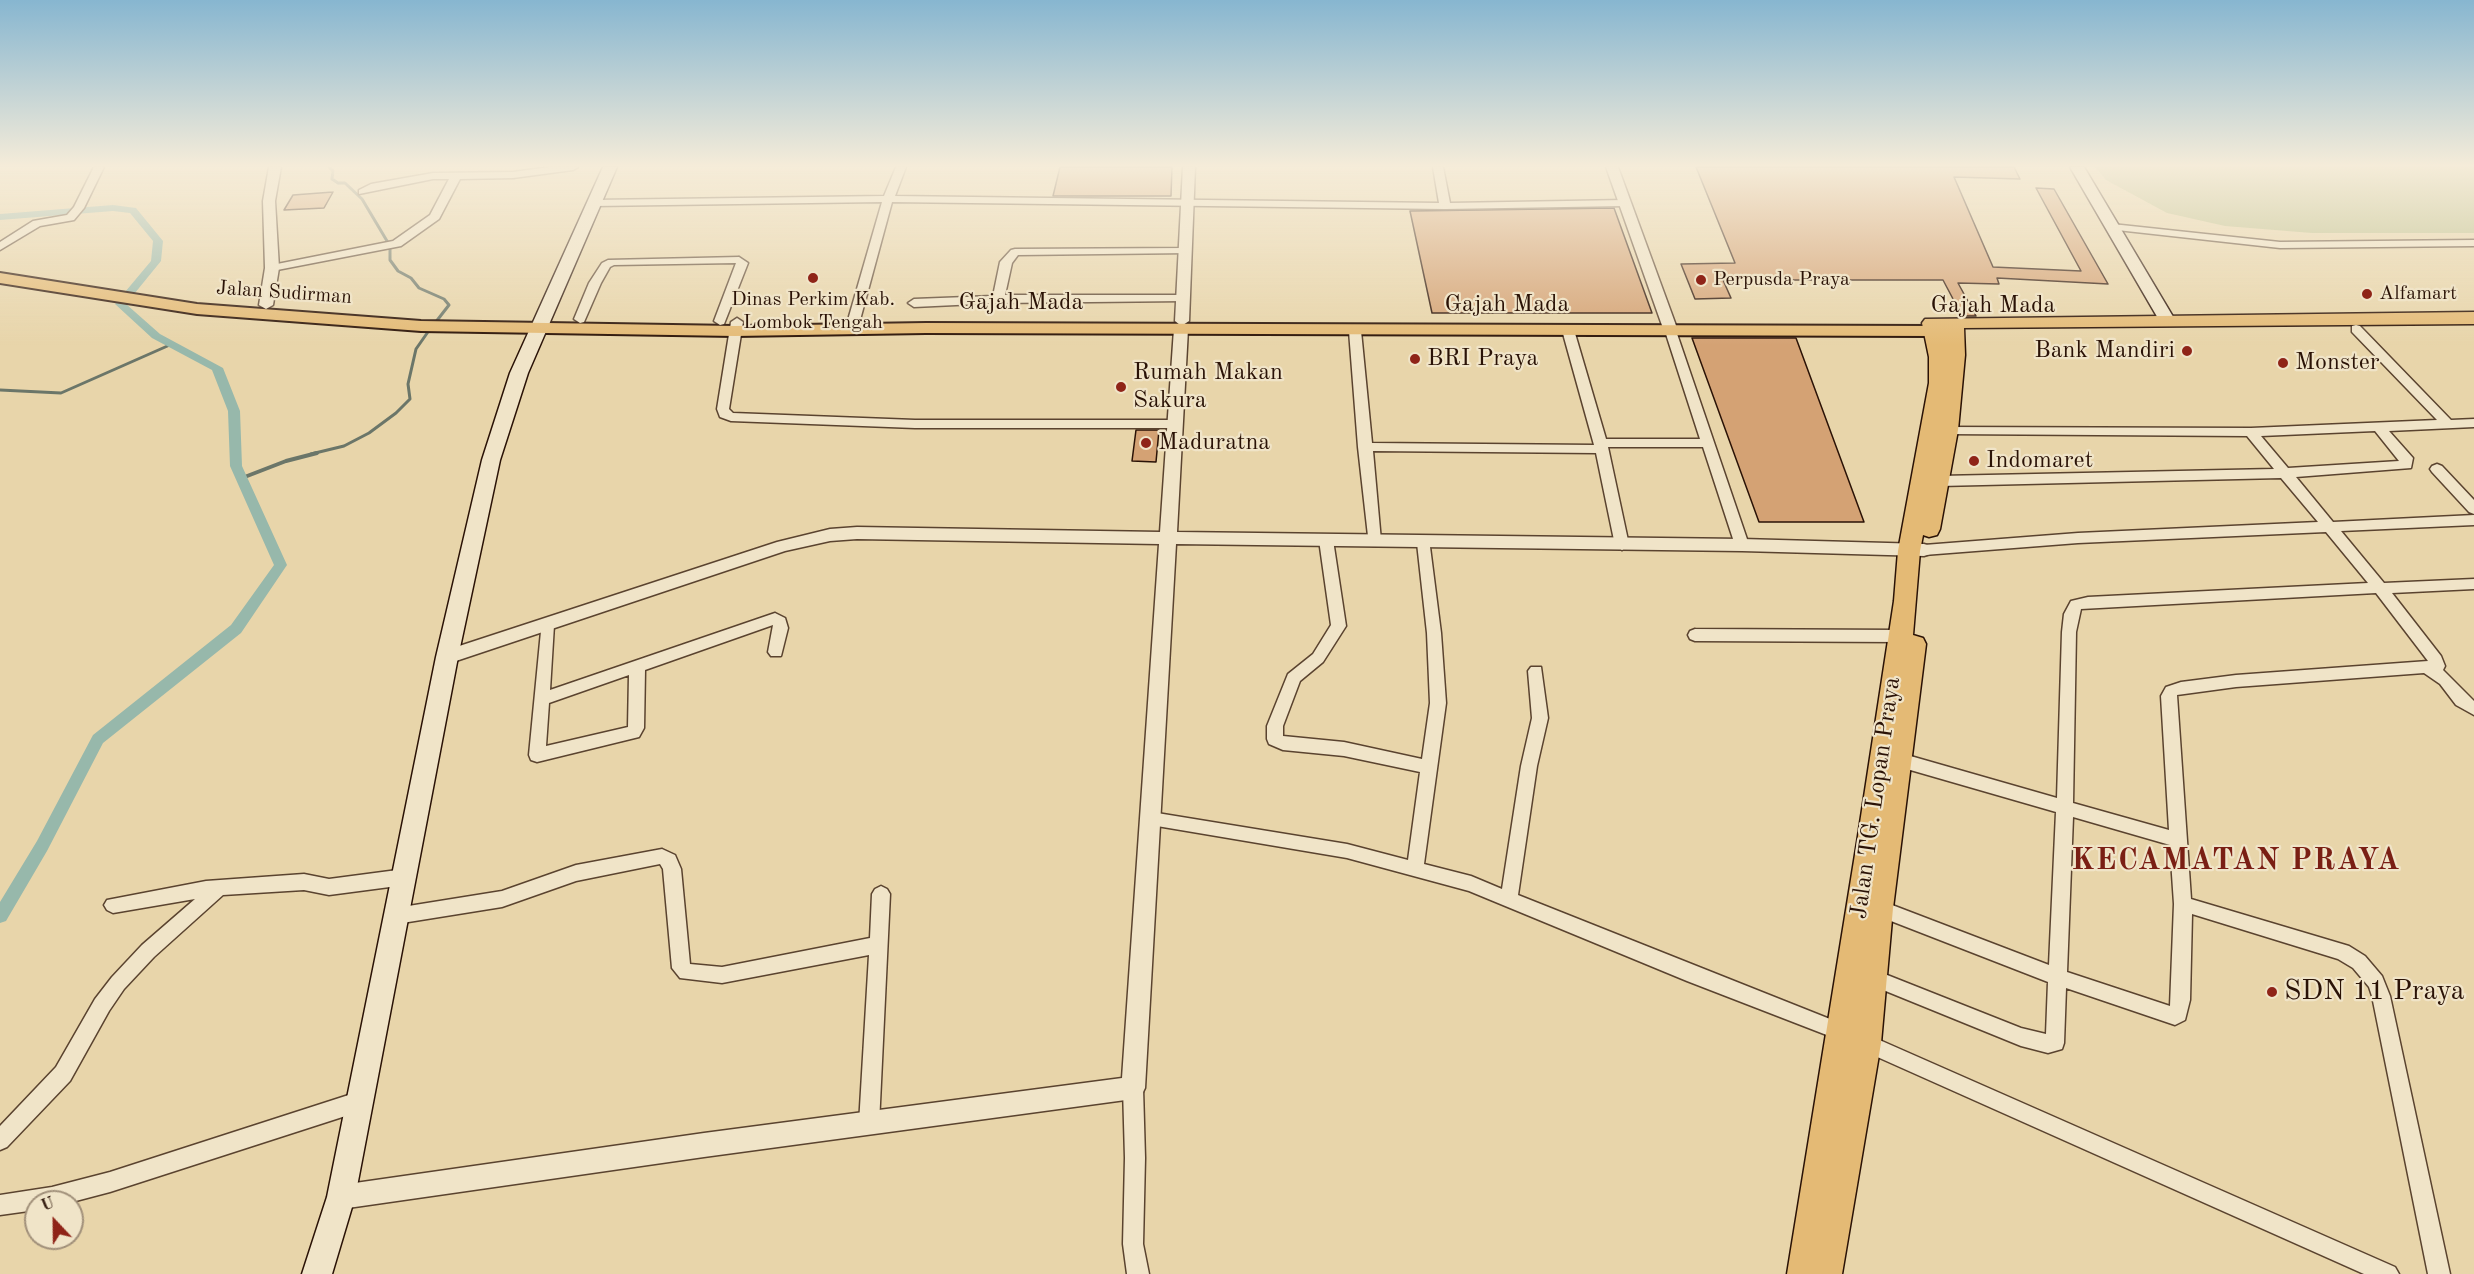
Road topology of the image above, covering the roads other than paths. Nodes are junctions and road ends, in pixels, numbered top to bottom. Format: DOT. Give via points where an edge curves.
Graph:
graph roads {
  1 [pos="32,226"];
  2 [pos="270,226"];
  3 [pos="421,226"];
  4 [pos="584,226"];
  5 [pos="880,226"];
  6 [pos="1187,226"];
  7 [pos="1634,226"];
  8 [pos="2112,227"];
  9 [pos="2474,243"];
  10 [pos="0,247"];
  11 [pos="1185,252"];
  12 [pos="272,268"];
  13 [pos="0,269"];
  14 [pos="0,278"];
  15 [pos="107,292"];
  16 [pos="1184,297"];
  17 [pos="149,298"];
  18 [pos="998,299"];
  19 [pos="914,303"];
  20 [pos="266,305"];
  21 [pos="2474,318"];
  22 [pos="580,319"];
  23 [pos="854,320"];
  24 [pos="2167,320"];
  25 [pos="422,321"];
  26 [pos="447,321"];
  27 [pos="542,323"];
  28 [pos="978,324"];
  29 [pos="731,325"];
  30 [pos="1182,325"];
  31 [pos="1463,326"];
  32 [pos="1670,327"];
  33 [pos="1944,327"];
  34 [pos="2474,327"];
  35 [pos="2356,329"];
  36 [pos="1568,330"];
  37 [pos="1355,331"];
  38 [pos="2474,423"];
  39 [pos="1175,424"];
  40 [pos="2448,424"];
  41 [pos="2378,426"];
  42 [pos="1948,429"];
  43 [pos="2251,432"];
  44 [pos="1708,442"];
  45 [pos="1601,446"];
  46 [pos="1365,447"];
  47 [pos="2437,469"];
  48 [pos="2287,473"];
  49 [pos="1940,481"];
  50 [pos="2474,509"];
  51 [pos="2474,520"];
  52 [pos="2332,527"];
  53 [pos="1169,538"];
  54 [pos="1326,540"];
  55 [pos="1374,541"];
  56 [pos="1424,543"];
  57 [pos="1622,545"];
  58 [pos="1742,545"];
  59 [pos="1916,550"];
  60 [pos="2474,584"];
  61 [pos="2380,588"];
  62 [pos="547,625"];
  63 [pos="1695,634"];
  64 [pos="1900,636"];
  65 [pos="776,652"];
  66 [pos="447,657"];
  67 [pos="637,668"];
  68 [pos="2429,668"];
  69 [pos="1536,671"];
  70 [pos="541,699"];
  71 [pos="2474,709"];
  72 [pos="1900,760"];
  73 [pos="1427,767"];
  74 [pos="2064,807"];
  75 [pos="1151,819"];
  76 [pos="2178,840"];
  77 [pos="1415,868"];
  78 [pos="405,877"];
  79 [pos="219,888"];
  80 [pos="881,894"];
  81 [pos="1509,898"];
  82 [pos="2183,904"];
  83 [pos="113,905"];
  84 [pos="1879,908"];
  85 [pos="396,916"];
  86 [pos="877,945"];
  87 [pos="1872,977"];
  88 [pos="2058,977"];
  89 [pos="1854,1038"];
  90 [pos="1133,1088"];
  91 [pos="361,1101"];
  92 [pos="868,1124"];
  93 [pos="0,1140"];
  94 [pos="341,1197"];
  95 [pos="0,1206"];
  96 [pos="317,1274"];
  97 [pos="1138,1274"];
  98 [pos="1804,1274"];
  99 [pos="1826,1274"];
  100 [pos="2388,1274"];
  101 [pos="2439,1274"];
  1 -- 10 [label="street"];
  2 -- 12 [label="street"];
  3 -- 12 [label="street" via="391,245"];
  4 -- 27 [label="main road"];
  5 -- 23 [label="street"];
  6 -- 11 [label="street"];
  7 -- 32 [label="street"];
  8 -- 9 [label="street" via="2280,245"];
  8 -- 24 [label="main road"];
  11 -- 16 [label="street"];
  11 -- 18 [label="street" via="1015,252 1006,262"];
  12 -- 20 [label="street"];
  13 -- 15 [label="main road"];
  14 -- 15 [label="main road"];
  15 -- 17 [label="main road"];
  16 -- 18 [label="street"];
  16 -- 30 [label="street"];
  17 -- 20 [label="main road"];
  17 -- 25 [label="main road, Jalan Sudirman" via="249,314"];
  18 -- 19 [label="street"];
  20 -- 25 [label="main road"];
  21 -- 24 [label="highway, Gajah Mada"];
  22 -- 27 [label="main road, Gajah Mada"];
  22 -- 29 [label="main road, Gajah Mada"];
  22 -- 29 [label="street" via="594,283 612,261 739,260 742,263"];
  23 -- 28 [label="main road, Gajah Mada"];
  23 -- 29 [label="main road, Gajah Mada"];
  24 -- 33 [label="highway, Gajah Mada"];
  25 -- 26 [label="main road"];
  26 -- 27 [label="main road"];
  26 -- 27 [label="main road" via="498,326"];
  27 -- 29 [label="main road, Gajah Mada"];
  27 -- 66 [label="main road" via="519,373 491,460"];
  28 -- 29 [label="main road, Gajah Mada"];
  28 -- 30 [label="main road, Gajah Mada"];
  29 -- 39 [label="street" via="723,409 731,417 915,424"];
  30 -- 31 [label="main road, Gajah Mada"];
  30 -- 37 [label="main road, Gajah Mada"];
  30 -- 39 [label="street"];
  31 -- 32 [label="main road, Gajah Mada"];
  31 -- 36 [label="main road, Gajah Mada"];
  31 -- 37 [label="main road, Gajah Mada"];
  32 -- 33 [label="main road, Gajah Mada"];
  32 -- 36 [label="main road, Gajah Mada"];
  32 -- 44 [label="street"];
  33 -- 35 [label="highway, Gajah Mada"];
  33 -- 42 [label="highway, Jalan TG. Lopan Praya" via="1955,355"];
  33 -- 59 [label="highway, Jalan TG. Lopan Praya"];
  34 -- 35 [label="highway, Gajah Mada"];
  35 -- 40 [label="street"];
  36 -- 45 [label="street"];
  37 -- 46 [label="street"];
  38 -- 40 [label="street"];
  39 -- 53 [label="street"];
  40 -- 41 [label="street"];
  41 -- 43 [label="street"];
  41 -- 48 [label="street" via="2406,458 2406,465"];
  42 -- 43 [label="street"];
  42 -- 49 [label="highway, Jalan TG. Lopan Praya"];
  43 -- 48 [label="street"];
  44 -- 45 [label="street"];
  44 -- 58 [label="street"];
  45 -- 46 [label="street"];
  45 -- 57 [label="street"];
  46 -- 55 [label="street"];
  47 -- 50 [label="street"];
  48 -- 49 [label="street"];
  48 -- 52 [label="street"];
  49 -- 59 [label="highway, Jalan TG. Lopan Praya"];
  51 -- 52 [label="street"];
  52 -- 59 [label="street"];
  52 -- 61 [label="street"];
  53 -- 54 [label="street"];
  53 -- 62 [label="street" via="830,535 783,546"];
  53 -- 75 [label="street"];
  54 -- 55 [label="street"];
  54 -- 73 [label="street" via="1339,626 1318,658 1293,678 1275,726 1275,740 1344,749"];
  55 -- 56 [label="street"];
  56 -- 57 [label="street"];
  56 -- 73 [label="street" via="1438,703"];
  57 -- 58 [label="street"];
  58 -- 59 [label="street"];
  59 -- 64 [label="highway, Jalan TG. Lopan Praya"];
  59 -- 72 [label="highway, Jalan TG. Lopan Praya"];
  60 -- 61 [label="street"];
  61 -- 68 [label="street" via="2436,660 2438,666"];
  61 -- 74 [label="street" via="2076,605 2069,632"];
  62 -- 66 [label="street"];
  62 -- 70 [label="street"];
  63 -- 64 [label="street"];
  64 -- 89 [label="highway, Jalan TG. Lopan Praya"];
  65 -- 67 [label="street" via="781,628 774,619"];
  66 -- 78 [label="main road"];
  67 -- 70 [label="street"];
  67 -- 70 [label="street" via="636,728 632,734 537,755"];
  68 -- 71 [label="street"];
  68 -- 76 [label="street" via="2236,681 2171,691"];
  69 -- 81 [label="street" via="1539,718"];
  72 -- 74 [label="street"];
  72 -- 84 [label="highway, Jalan TG. Lopan Praya"];
  73 -- 77 [label="street"];
  74 -- 76 [label="street"];
  74 -- 88 [label="street"];
  75 -- 77 [label="street" via="1347,851"];
  75 -- 90 [label="street"];
  76 -- 82 [label="street"];
  77 -- 81 [label="street"];
  78 -- 79 [label="street" via="329,887 299,882"];
  78 -- 85 [label="main road"];
  79 -- 83 [label="street"];
  79 -- 93 [label="street" via="118,983 63,1074"];
  80 -- 86 [label="street"];
  81 -- 89 [label="street"];
  82 -- 88 [label="street" via="2181,1000 2176,1016"];
  82 -- 101 [label="street" via="2343,952 2359,962 2376,982"];
  84 -- 87 [label="highway, Jalan TG. Lopan Praya"];
  84 -- 88 [label="street"];
  85 -- 86 [label="street" via="493,901 576,873 665,856 672,869 681,968 686,972 722,975"];
  85 -- 91 [label="main road"];
  86 -- 92 [label="street"];
  87 -- 88 [label="street" via="2021,1037 2052,1044 2056,1041"];
  87 -- 89 [label="highway, Jalan TG. Lopan Praya"];
  89 -- 98 [label="highway, Jalan TG. Lopan Praya"];
  89 -- 99 [label="highway, Jalan TG. Lopan Praya"];
  89 -- 100 [label="street"];
  90 -- 92 [label="street"];
  90 -- 97 [label="street" via="1133,1244"];
  91 -- 94 [label="main road"];
  91 -- 95 [label="street" via="110,1182"];
  92 -- 94 [label="street"];
  94 -- 96 [label="main road"];
}
